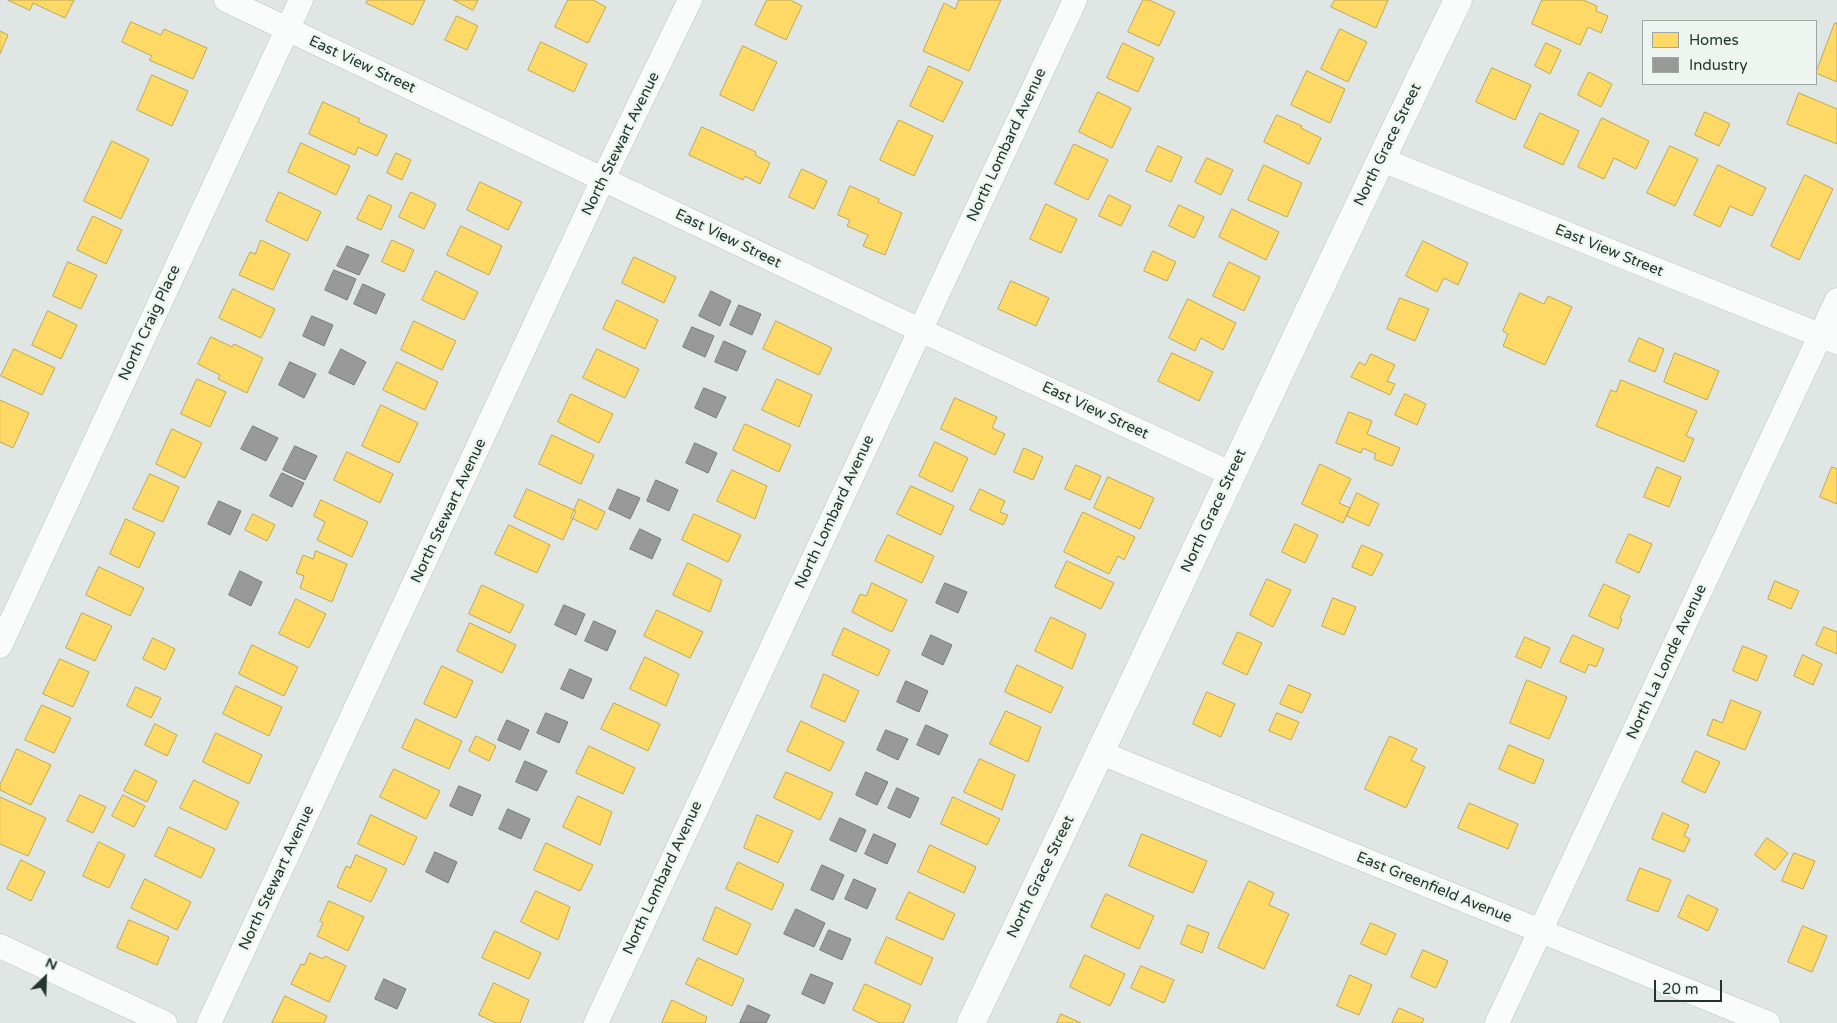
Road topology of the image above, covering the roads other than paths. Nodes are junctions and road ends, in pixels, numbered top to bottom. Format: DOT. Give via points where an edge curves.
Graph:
graph roads {
  1 [pos="226,0"];
  2 [pos="301,0"];
  3 [pos="690,0"];
  4 [pos="1075,0"];
  5 [pos="1458,0"];
  6 [pos="287,29"];
  7 [pos="1380,160"];
  8 [pos="603,179"];
  9 [pos="1837,300"];
  10 [pos="920,330"];
  11 [pos="1829,339"];
  12 [pos="1232,474"];
  13 [pos="0,646"];
  14 [pos="1101,753"];
  15 [pos="1540,931"];
  16 [pos="0,946"];
  17 [pos="165,1023"];
  18 [pos="209,1023"];
  19 [pos="596,1023"];
  20 [pos="971,1023"];
  21 [pos="1497,1023"];
  22 [pos="1768,1023"];
  1 -- 6 [label="street, East View Street"];
  2 -- 6 [label="street, North Craig Place"];
  3 -- 8 [label="street, North Stewart Avenue"];
  4 -- 10 [label="street, North Lombard Avenue"];
  5 -- 7 [label="street, North Grace Street"];
  6 -- 8 [label="street, East View Street"];
  6 -- 13 [label="street, North Craig Place"];
  7 -- 11 [label="street, East View Street"];
  7 -- 12 [label="street, North Grace Street"];
  8 -- 10 [label="street, East View Street"];
  8 -- 18 [label="street, North Stewart Avenue"];
  9 -- 11 [label="street, North La Londe Avenue"];
  10 -- 12 [label="street, East View Street"];
  10 -- 19 [label="street, North Lombard Avenue"];
  11 -- 15 [label="street, North La Londe Avenue"];
  12 -- 14 [label="street, North Grace Street"];
  14 -- 15 [label="street, East Greenfield Avenue"];
  14 -- 20 [label="street, North Grace Street"];
  15 -- 21 [label="street, North La Londe Avenue"];
  15 -- 22 [label="street, East Greenfield Avenue"];
  16 -- 17 [label="street"];
}
